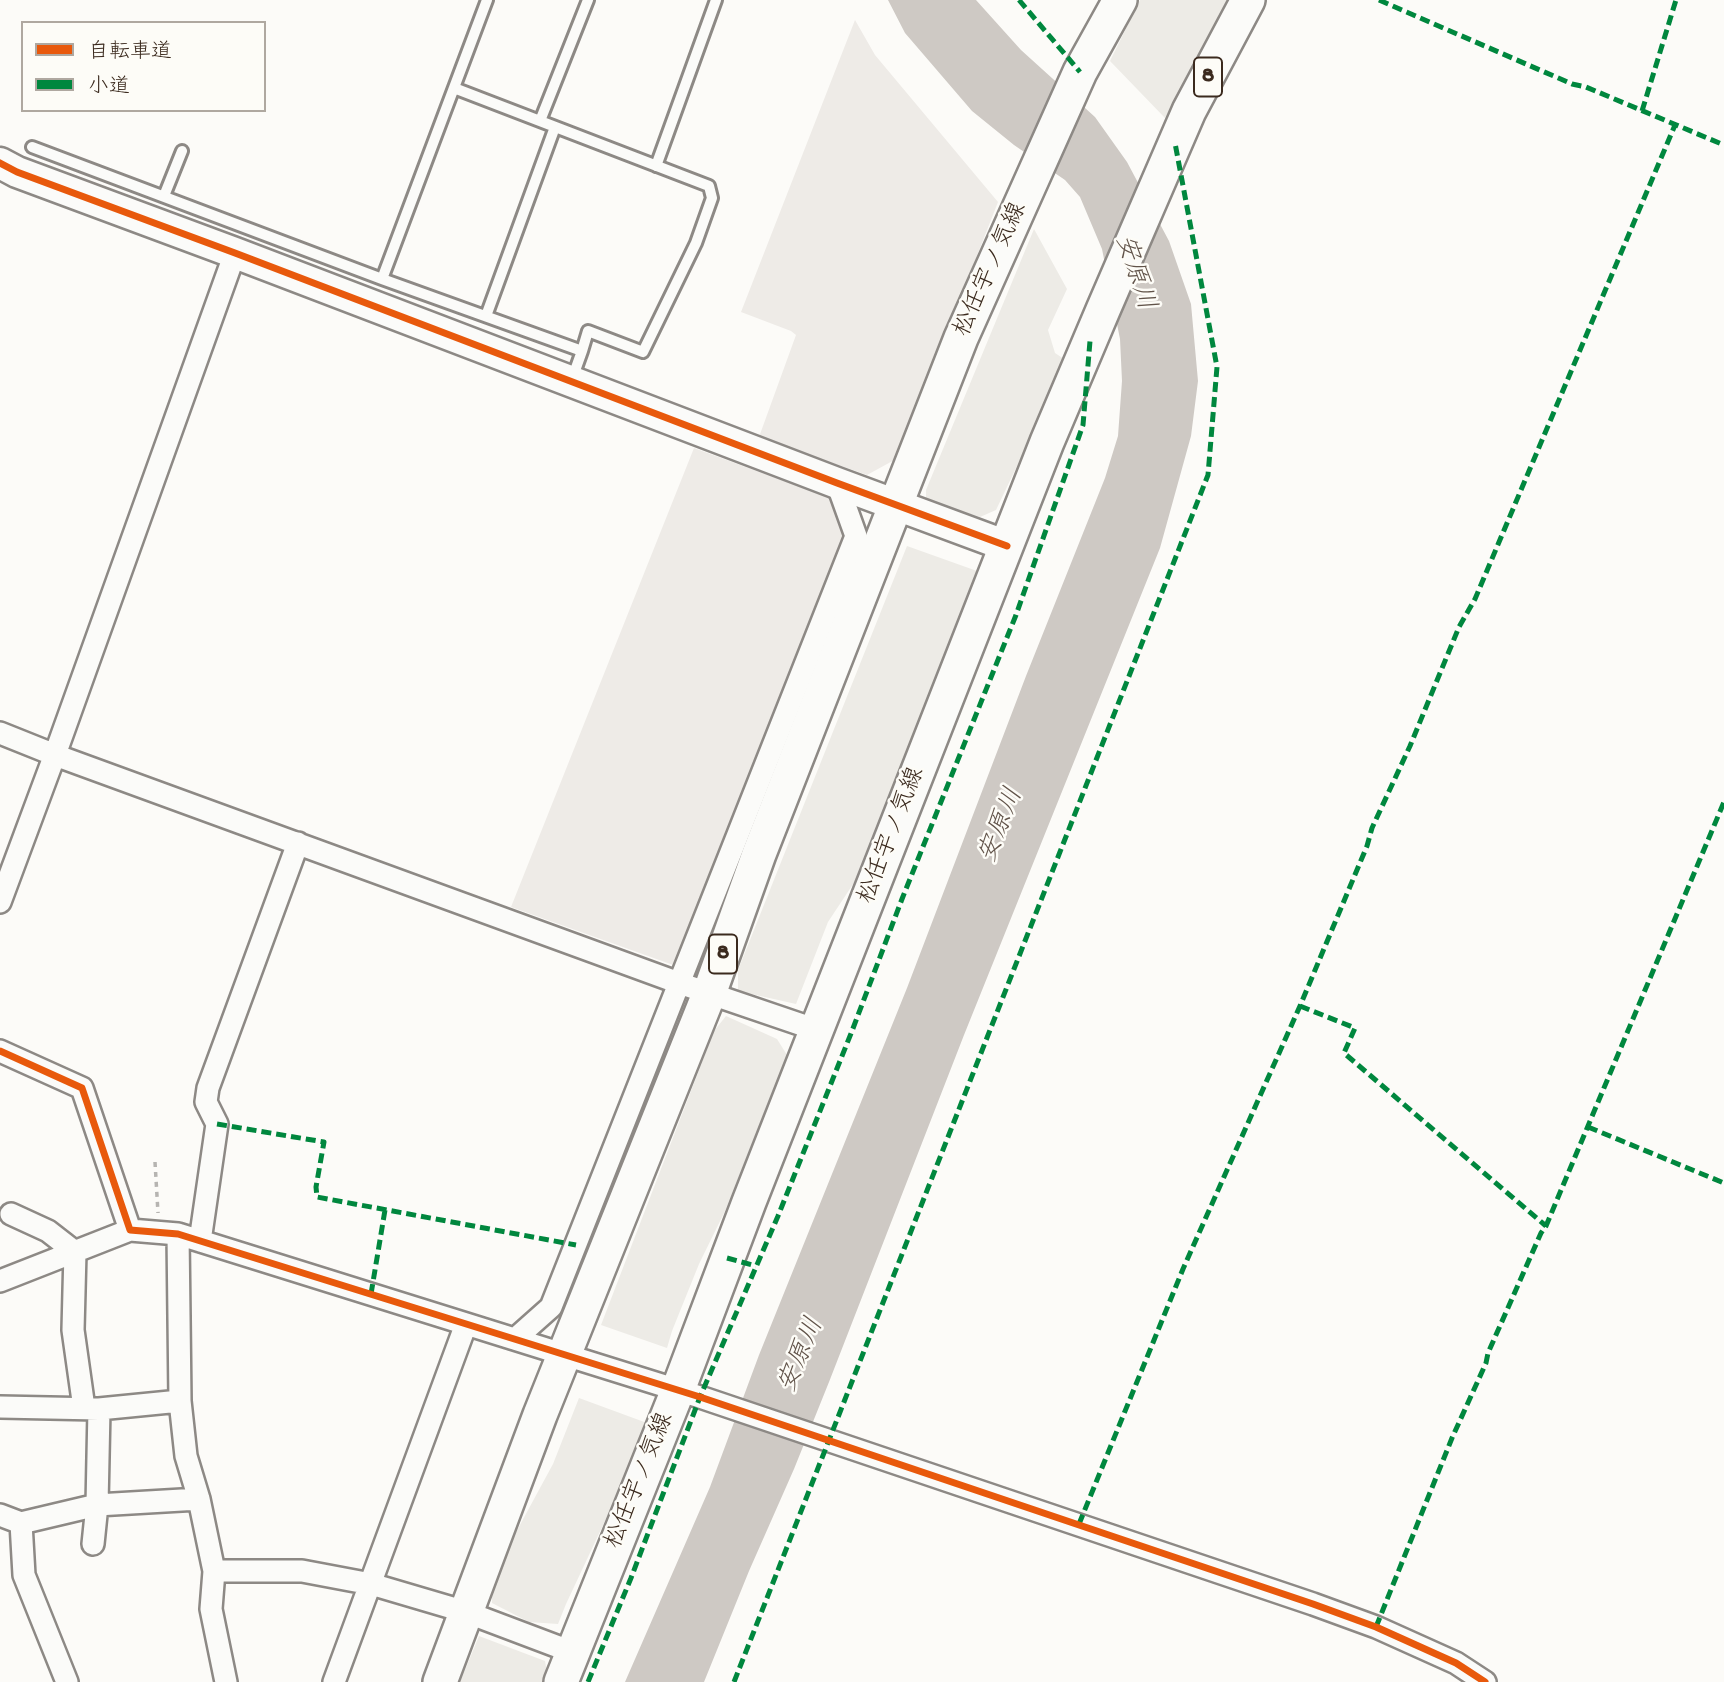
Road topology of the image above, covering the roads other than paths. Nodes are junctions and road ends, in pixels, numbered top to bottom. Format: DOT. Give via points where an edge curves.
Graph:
graph roads {
  1 [pos="487,0"];
  2 [pos="588,0"];
  3 [pos="716,0"];
  4 [pos="1120,0"];
  5 [pos="1248,0"];
  6 [pos="454,88"];
  7 [pos="540,121"];
  8 [pos="555,127"];
  9 [pos="32,147"];
  10 [pos="182,151"];
  11 [pos="0,163"];
  12 [pos="656,166"];
  13 [pos="164,196"];
  14 [pos="235,253"];
  15 [pos="382,279"];
  16 [pos="486,316"];
  17 [pos="582,351"];
  18 [pos="570,382"];
  19 [pos="837,484"];
  20 [pos="896,506"];
  21 [pos="1007,546"];
  22 [pos="0,733"];
  23 [pos="55,755"];
  24 [pos="298,843"];
  25 [pos="0,902"];
  26 [pos="694,988"];
  27 [pos="817,1030"];
  28 [pos="0,1051"];
  29 [pos="11,1214"];
  30 [pos="130,1230"];
  31 [pos="169,1233"];
  32 [pos="200,1241"];
  33 [pos="75,1252"];
  34 [pos="0,1281"];
  35 [pos="466,1324"];
  36 [pos="516,1339"];
  37 [pos="564,1354"];
  38 [pos="689,1393"];
  39 [pos="180,1401"];
  40 [pos="0,1407"];
  41 [pos="92,1408"];
  42 [pos="199,1499"];
  43 [pos="97,1505"];
  44 [pos="0,1515"];
  45 [pos="21,1523"];
  46 [pos="93,1544"];
  47 [pos="214,1571"];
  48 [pos="371,1584"];
  49 [pos="466,1612"];
  50 [pos="567,1667"];
  51 [pos="67,1682"];
  52 [pos="226,1682"];
  53 [pos="334,1682"];
  54 [pos="440,1682"];
  55 [pos="1485,1682"];
  1 -- 6 [label="lane"];
  2 -- 7 [label="lane"];
  3 -- 12 [label="lane"];
  4 -- 20 [label="main road, 松任宇ノ気線 / 8" via="1080,72 961,338"];
  5 -- 21 [label="main road, 松任宇ノ気線 / 8" via="1189,111"];
  6 -- 7 [label="lane"];
  6 -- 15 [label="lane"];
  7 -- 8 [label="lane"];
  8 -- 12 [label="lane"];
  8 -- 16 [label="lane"];
  9 -- 13 [label="lane"];
  10 -- 13 [label="lane"];
  11 -- 14 [label="street"];
  12 -- 17 [label="lane" via="709,186 712,198 696,243 643,352 588,331"];
  13 -- 15 [label="lane"];
  14 -- 18 [label="street"];
  14 -- 23 [label="street"];
  15 -- 16 [label="lane"];
  16 -- 17 [label="lane"];
  17 -- 18 [label="lane"];
  18 -- 19 [label="street"];
  19 -- 20 [label="street"];
  19 -- 26 [label="street" via="856,536"];
  20 -- 21 [label="street"];
  20 -- 26 [label="main road, 松任宇ノ気線 / 8" via="759,854"];
  21 -- 27 [label="main road, 松任宇ノ気線 / 8"];
  22 -- 23 [label="street"];
  23 -- 24 [label="street"];
  23 -- 25 [label="street"];
  24 -- 26 [label="street"];
  24 -- 32 [label="street" via="208,1088 206,1102 217,1124"];
  26 -- 27 [label="street"];
  26 -- 36 [label="street" via="551,1307"];
  26 -- 37 [label="main road, 松任宇ノ気線 / 8"];
  27 -- 38 [label="main road, 松任宇ノ気線 / 8" via="749,1202"];
  28 -- 30 [label="street" via="82,1088"];
  29 -- 33 [label="street" via="48,1231"];
  30 -- 31 [label="street"];
  30 -- 33 [label="street"];
  31 -- 32 [label="street"];
  31 -- 39 [label="street"];
  32 -- 35 [label="street"];
  33 -- 34 [label="street"];
  33 -- 41 [label="street" via="73,1330"];
  35 -- 36 [label="street"];
  35 -- 48 [label="street"];
  36 -- 37 [label="street"];
  37 -- 38 [label="street"];
  37 -- 49 [label="main road, 松任宇ノ気線 / 8"];
  38 -- 50 [label="main road, 松任宇ノ気線 / 8"];
  38 -- 55 [label="street" via="1364,1622 1456,1663"];
  39 -- 41 [label="street"];
  39 -- 42 [label="street" via="186,1456"];
  40 -- 41 [label="street"];
  41 -- 43 [label="street"];
  42 -- 43 [label="street"];
  42 -- 47 [label="street"];
  43 -- 45 [label="street"];
  43 -- 46 [label="street"];
  44 -- 45 [label="street"];
  45 -- 51 [label="street" via="24,1575"];
  47 -- 48 [label="street" via="302,1571"];
  47 -- 52 [label="street" via="211,1609"];
  48 -- 49 [label="street"];
  48 -- 53 [label="street"];
  49 -- 50 [label="street"];
  49 -- 54 [label="main road, 松任宇ノ気線 / 8"];
}
